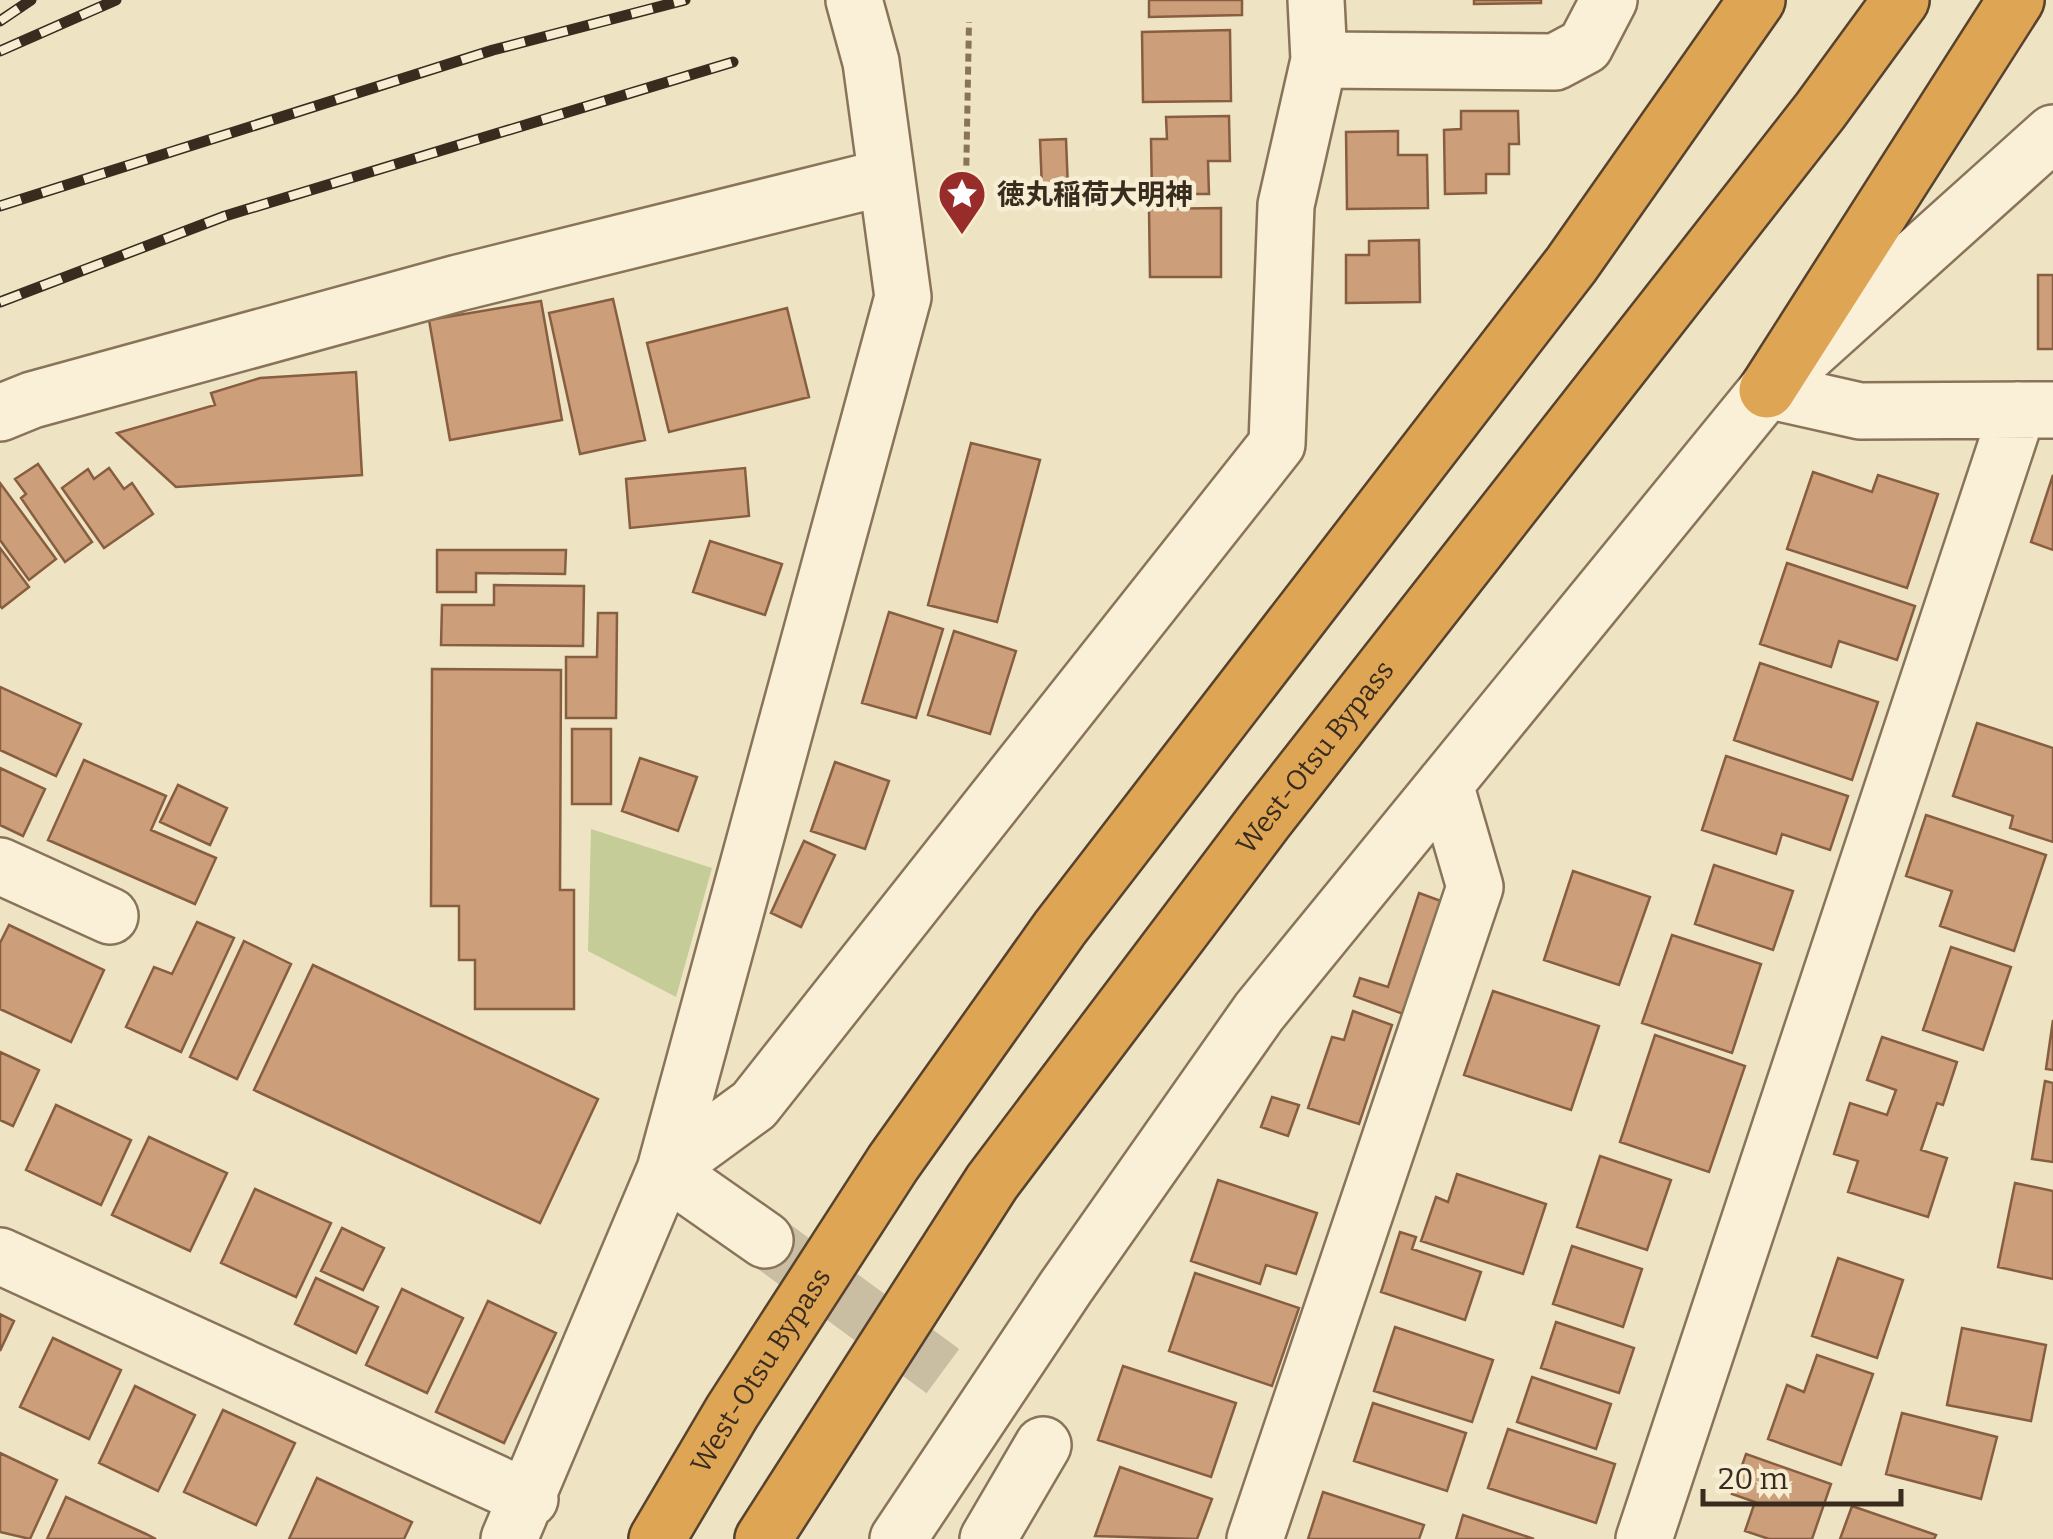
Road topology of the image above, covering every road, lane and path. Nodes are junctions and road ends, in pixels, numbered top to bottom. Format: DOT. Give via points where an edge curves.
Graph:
graph roads {
  1 [pos="854,0"];
  2 [pos="1316,0"];
  3 [pos="1609,0"];
  4 [pos="1756,0"];
  5 [pos="1901,0"];
  6 [pos="2016,0"];
  7 [pos="969,22"];
  8 [pos="1318,60"];
  9 [pos="2053,132"];
  10 [pos="886,177"];
  11 [pos="946,206"];
  12 [pos="1767,390"];
  13 [pos="2035,410"];
  14 [pos="0,413"];
  15 [pos="1446,784"];
  16 [pos="0,866"];
  17 [pos="110,916"];
  18 [pos="666,1170"];
  19 [pos="765,1240"];
  20 [pos="0,1256"];
  21 [pos="1043,1446"];
  22 [pos="519,1519"];
  23 [pos="656,1539"];
  24 [pos="763,1539"];
  25 [pos="898,1539"];
  26 [pos="988,1539"];
  27 [pos="1255,1539"];
  28 [pos="1644,1539"];
  1 -- 10 [label="street"];
  2 -- 8 [label="street"];
  3 -- 8 [label="street" via="1585,46 1555,62"];
  4 -- 23 [label="highway, West-Otsu Bypass" via="1570,265 1060,928 893,1163"];
  5 -- 24 [label="highway, West-Otsu Bypass" via="992,1182"];
  6 -- 12 [label="highway"];
  7 -- 11 [label="path" via="966,183"];
  8 -- 18 [label="street" via="1286,204 1277,444 754,1106"];
  9 -- 12 [label="street"];
  10 -- 14 [label="street" via="458,283"];
  10 -- 18 [label="street" via="903,298"];
  12 -- 13 [label="street" via="1860,411"];
  12 -- 15 [label="street"];
  13 -- 28 [label="street"];
  15 -- 25 [label="street" via="1259,1012"];
  15 -- 27 [label="street" via="1475,887"];
  16 -- 17 [label="street"];
  18 -- 19 [label="street"];
  18 -- 22 [label="street"];
  20 -- 22 [label="street"];
  21 -- 26 [label="street"];
}
